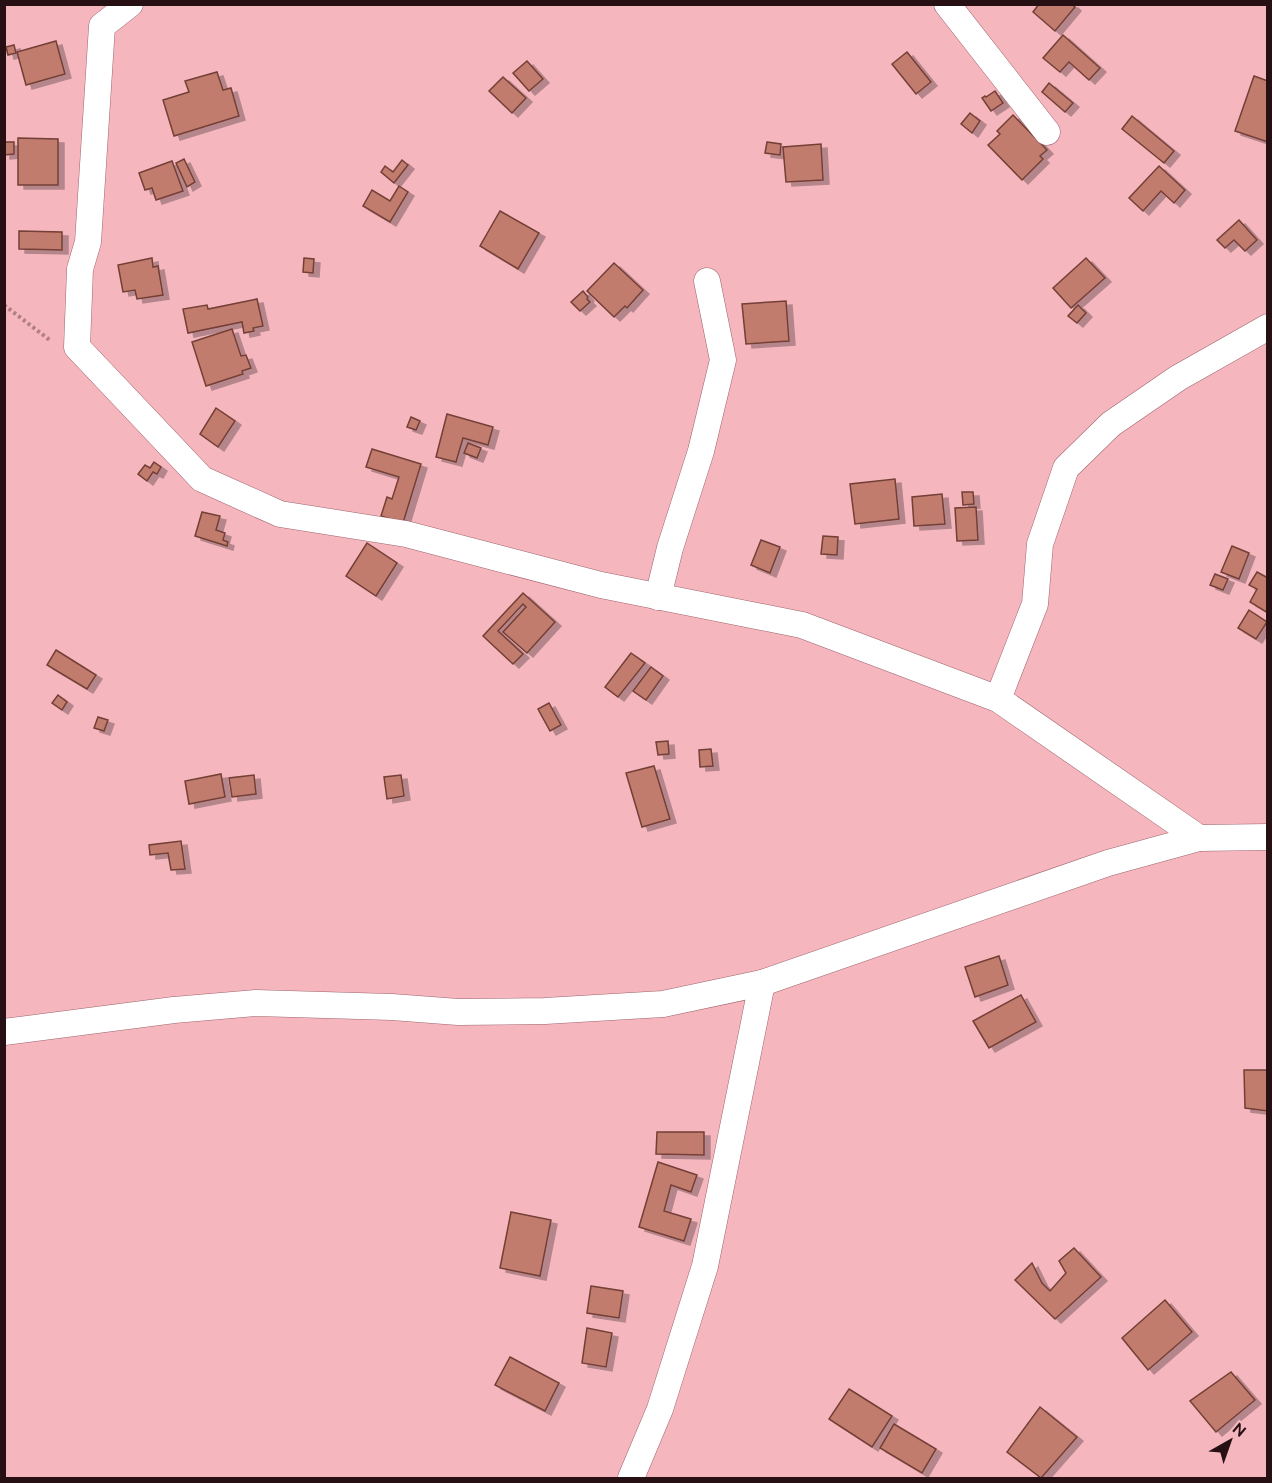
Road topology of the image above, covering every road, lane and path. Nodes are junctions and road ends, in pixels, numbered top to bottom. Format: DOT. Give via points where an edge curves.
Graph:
graph roads {
  1 [pos="130,4"];
  2 [pos="947,4"];
  3 [pos="1047,132"];
  4 [pos="707,281"];
  5 [pos="4,305"];
  6 [pos="1268,327"];
  7 [pos="86,356"];
  8 [pos="658,597"];
  9 [pos="998,699"];
  10 [pos="1268,837"];
  11 [pos="1199,838"];
  12 [pos="762,983"];
  13 [pos="4,1032"];
  14 [pos="631,1479"];
  1 -- 7 [label="street" via="102,26 77,347"];
  2 -- 3 [label="street"];
  4 -- 8 [label="street" via="723,360"];
  5 -- 7 [label="path" via="61,348"];
  6 -- 9 [label="street" via="1178,378 1111,424 1066,468 1040,544 1035,604"];
  7 -- 8 [label="street" via="202,479 280,514 405,534"];
  8 -- 9 [label="street" via="802,625"];
  9 -- 11 [label="street"];
  10 -- 11 [label="street"];
  11 -- 12 [label="street" via="1108,863"];
  12 -- 13 [label="street" via="663,1004 458,1012 392,1006 256,1004 163,1011"];
  12 -- 14 [label="street" via="705,1266 660,1409"];
}
